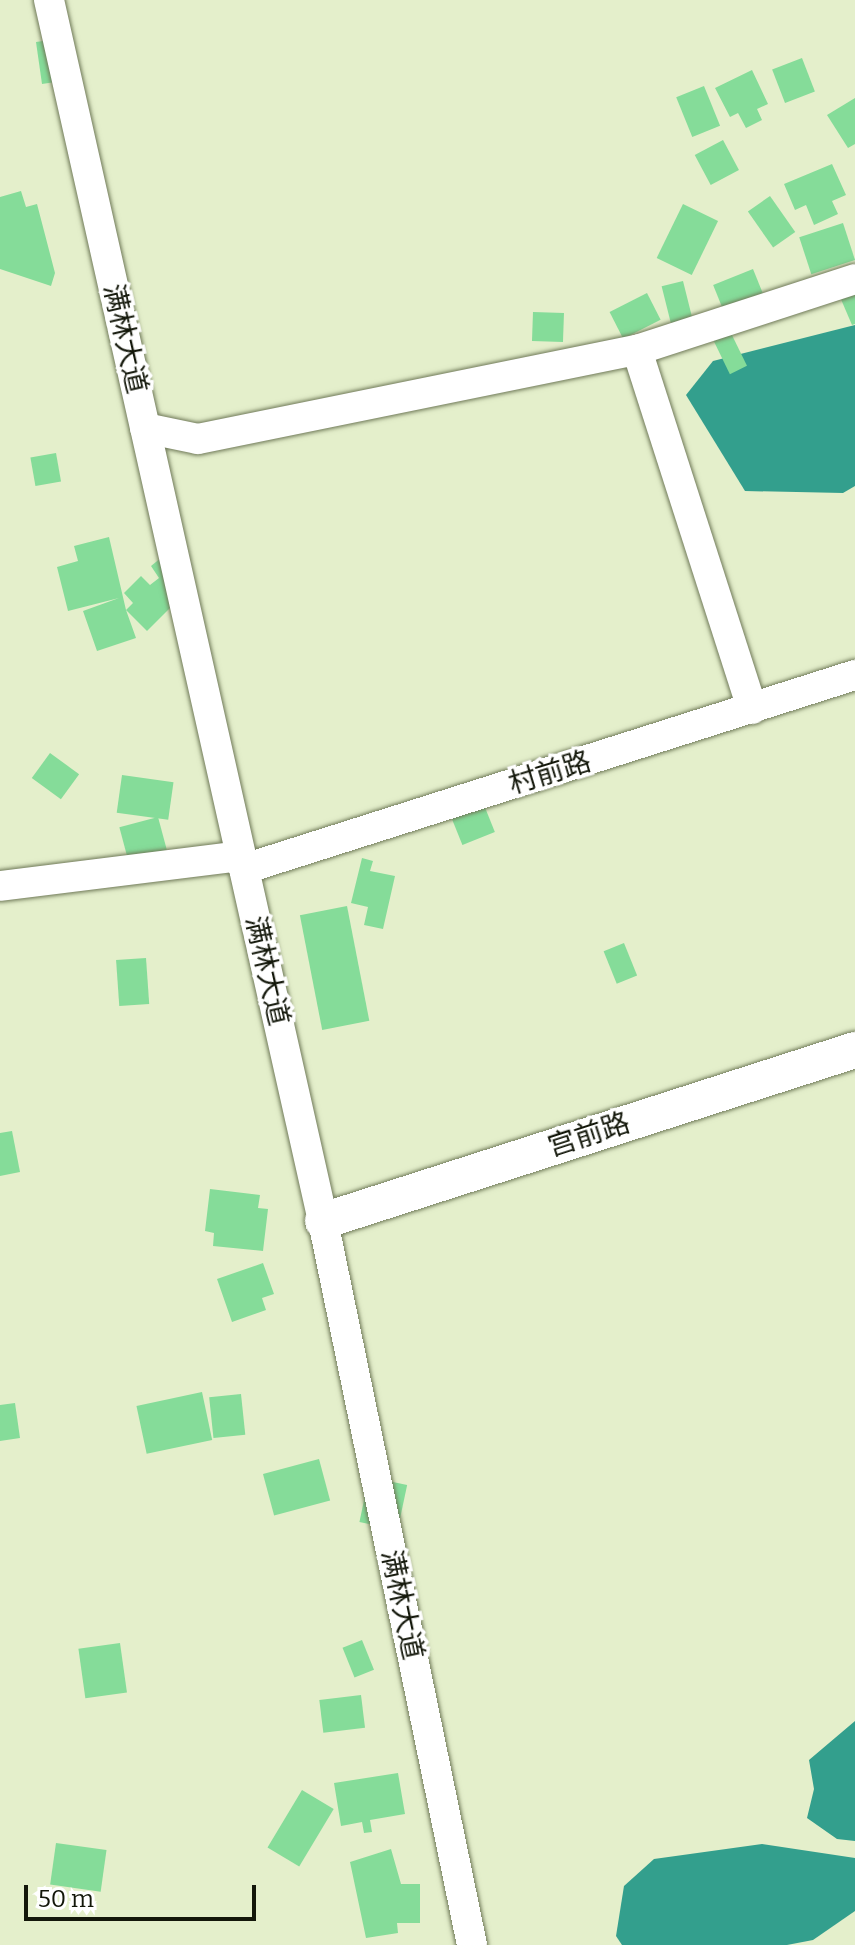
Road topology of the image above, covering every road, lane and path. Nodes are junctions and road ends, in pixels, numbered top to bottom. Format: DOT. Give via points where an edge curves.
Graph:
graph roads {
  1 [pos="49,0"];
  2 [pos="855,279"];
  3 [pos="637,350"];
  4 [pos="145,428"];
  5 [pos="855,675"];
  6 [pos="752,709"];
  7 [pos="242,863"];
  8 [pos="0,886"];
  9 [pos="855,1050"];
  10 [pos="323,1221"];
  11 [pos="472,1945"];
  1 -- 4 [label="street, 满林大道"];
  2 -- 3 [label="street"];
  3 -- 4 [label="street" via="198,439"];
  3 -- 6 [label="street"];
  4 -- 7 [label="street, 满林大道"];
  5 -- 6 [label="street, 村前路"];
  6 -- 7 [label="street, 村前路"];
  7 -- 8 [label="street, 村前路"];
  7 -- 10 [label="street, 满林大道"];
  9 -- 10 [label="street, 宫前路"];
  10 -- 11 [label="street, 满林大道"];
}
